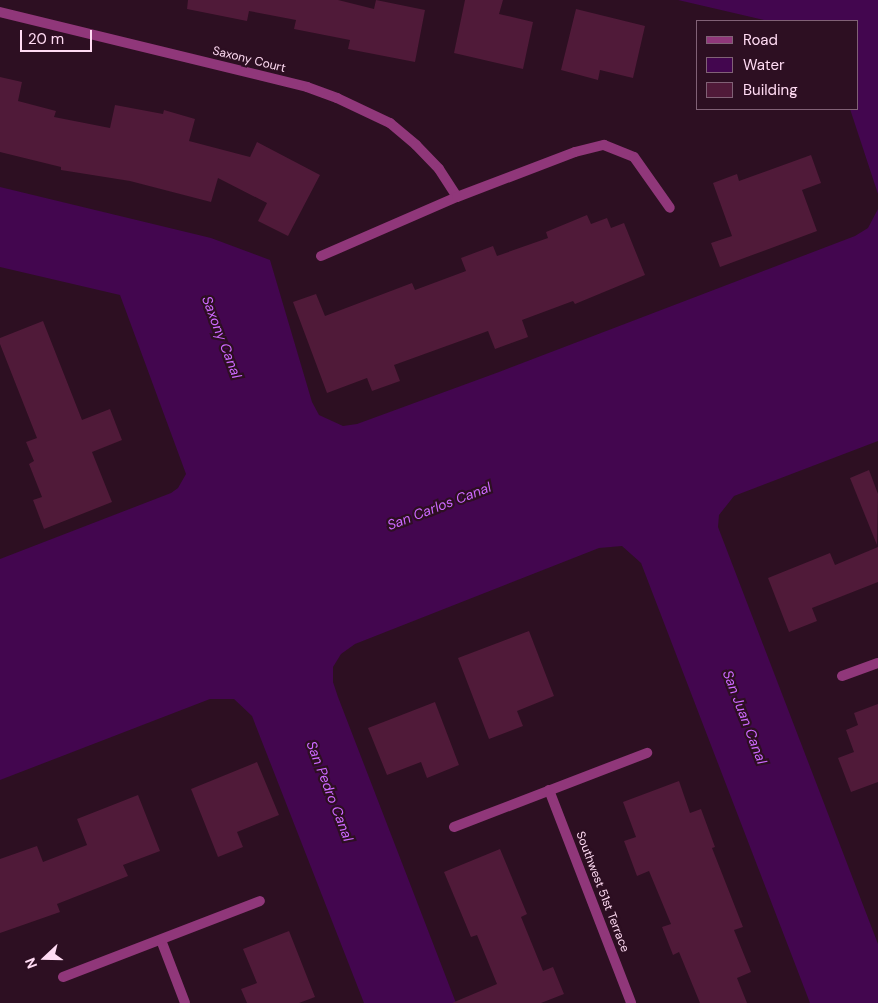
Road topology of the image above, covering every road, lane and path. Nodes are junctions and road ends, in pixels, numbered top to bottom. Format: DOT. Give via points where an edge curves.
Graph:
graph roads {
  1 [pos="0,12"];
  2 [pos="457,197"];
  3 [pos="670,208"];
  4 [pos="321,256"];
  5 [pos="878,663"];
  6 [pos="842,676"];
  7 [pos="647,753"];
  8 [pos="549,790"];
  9 [pos="454,827"];
  10 [pos="260,901"];
  11 [pos="161,940"];
  12 [pos="63,977"];
  13 [pos="185,1003"];
  14 [pos="631,1003"];
  1 -- 2 [label="street, Saxony Court" via="307,87 337,98 390,123 416,144 439,169"];
  2 -- 3 [label="street" via="575,152 604,145 634,157"];
  2 -- 4 [label="street"];
  5 -- 6 [label="street"];
  7 -- 8 [label="street"];
  8 -- 9 [label="street"];
  8 -- 14 [label="street, Southwest 51st Terrace"];
  10 -- 11 [label="street"];
  11 -- 12 [label="street"];
  11 -- 13 [label="street"];
}
